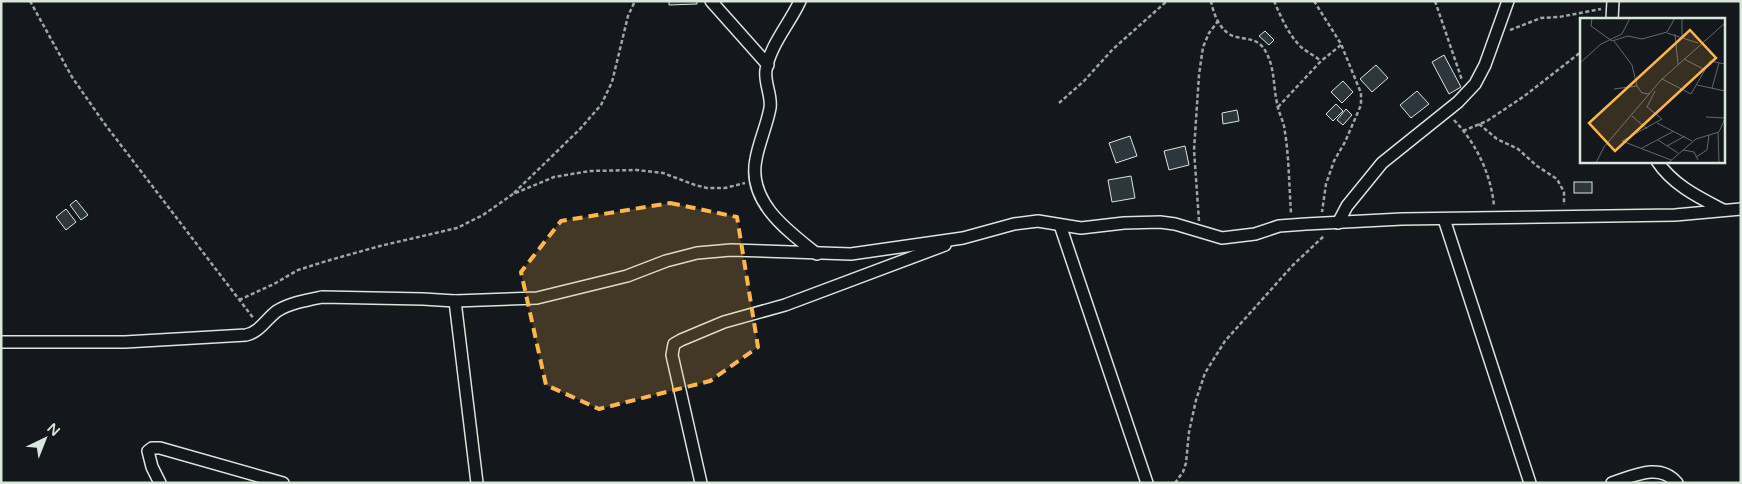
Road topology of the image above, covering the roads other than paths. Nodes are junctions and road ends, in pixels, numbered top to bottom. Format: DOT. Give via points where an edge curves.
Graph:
graph roads {
  1 [pos="711,1"];
  2 [pos="800,1"];
  3 [pos="1508,1"];
  4 [pos="768,65"];
  5 [pos="1658,162"];
  6 [pos="1722,210"];
  7 [pos="1741,210"];
  8 [pos="1444,218"];
  9 [pos="1337,223"];
  10 [pos="1060,225"];
  11 [pos="963,238"];
  12 [pos="817,254"];
  13 [pos="455,302"];
  14 [pos="1,342"];
  15 [pos="160,483"];
  16 [pos="283,483"];
  17 [pos="477,483"];
  18 [pos="701,483"];
  19 [pos="1147,483"];
  20 [pos="1530,483"];
  21 [pos="1612,483"];
  22 [pos="1677,483"];
  1 -- 4 [label="street"];
  2 -- 4 [label="street"];
  3 -- 9 [label="street" via="1475,84 1382,163"];
  4 -- 12 [label="street" via="771,106 755,162 755,178 775,219"];
  5 -- 6 [label="street" via="1663,171 1692,194"];
  6 -- 7 [label="street"];
  6 -- 8 [label="street" via="1675,214"];
  8 -- 9 [label="street"];
  8 -- 20 [label="street"];
  9 -- 10 [label="street" via="1279,226 1255,234 1222,238 1160,222 1081,228"];
  10 -- 11 [label="street" via="1038,221 1014,224"];
  10 -- 19 [label="street"];
  11 -- 12 [label="street" via="851,254"];
  11 -- 18 [label="street" via="785,305 724,322 674,344 672,355"];
  12 -- 13 [label="street" via="711,250 666,261 627,276 537,298"];
  13 -- 14 [label="street" via="322,297 278,310 258,330 246,335 180,340"];
  13 -- 17 [label="street"];
  15 -- 16 [label="street" via="149,458 148,451 152,448"];
  21 -- 22 [label="street" via="1645,472 1661,471"];
}
